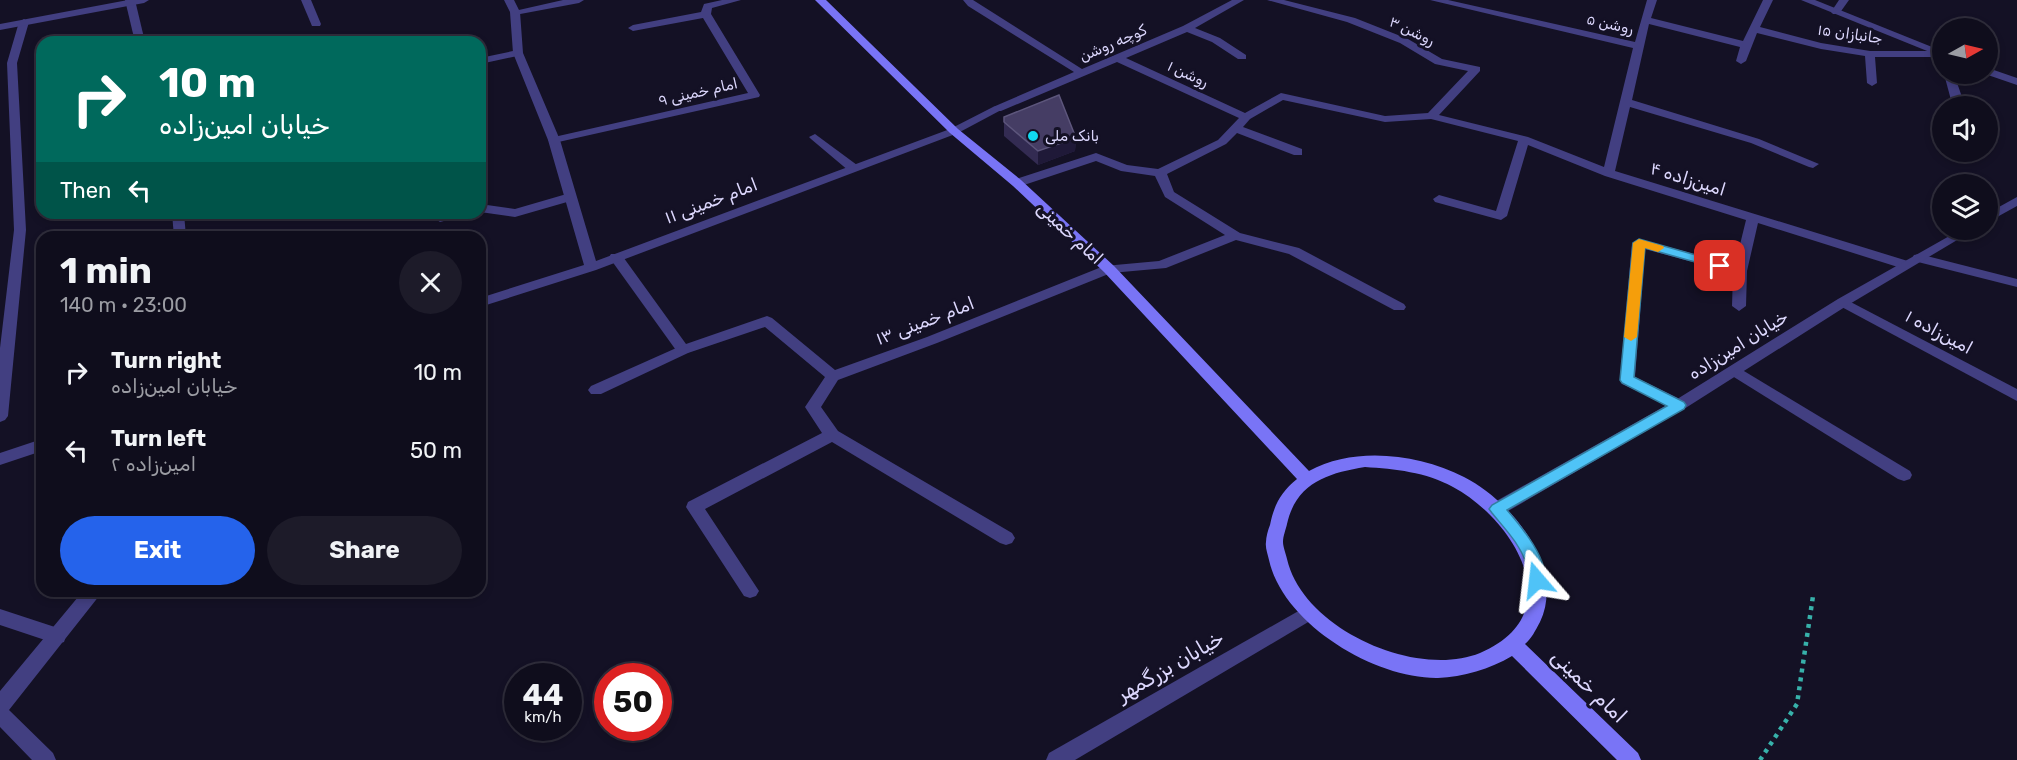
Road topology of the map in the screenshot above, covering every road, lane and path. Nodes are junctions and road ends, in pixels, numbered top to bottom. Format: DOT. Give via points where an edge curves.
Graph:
graph roads {
  1 [pos="144,0"];
  2 [pos="306,0"];
  3 [pos="509,0"];
  4 [pos="579,0"];
  5 [pos="736,0"];
  6 [pos="820,0"];
  7 [pos="968,0"];
  8 [pos="1239,0"];
  9 [pos="1272,0"];
  10 [pos="1435,0"];
  11 [pos="1652,0"];
  12 [pos="1768,0"];
  13 [pos="1806,0"];
  14 [pos="1844,0"];
  15 [pos="130,1"];
  16 [pos="515,12"];
  17 [pos="1836,12"];
  18 [pos="706,14"];
  19 [pos="1645,20"];
  20 [pos="24,22"];
  21 [pos="316,24"];
  22 [pos="0,27"];
  23 [pos="633,28"];
  24 [pos="1187,28"];
  25 [pos="1754,29"];
  26 [pos="139,36"];
  27 [pos="1746,45"];
  28 [pos="1639,46"];
  29 [pos="1932,50"];
  30 [pos="518,53"];
  31 [pos="1870,54"];
  32 [pos="1932,54"];
  33 [pos="1242,57"];
  34 [pos="1118,58"];
  35 [pos="486,60"];
  36 [pos="1741,61"];
  37 [pos="6,64"];
  38 [pos="1082,73"];
  39 [pos="1998,75"];
  40 [pos="1872,82"];
  41 [pos="2017,82"];
  42 [pos="1626,102"];
  43 [pos="1431,116"];
  44 [pos="1246,117"];
  45 [pos="1236,128"];
  46 [pos="954,131"];
  47 [pos="815,136"];
  48 [pos="1524,139"];
  49 [pos="554,140"];
  50 [pos="1298,152"];
  51 [pos="1813,164"];
  52 [pos="853,168"];
  53 [pos="1160,173"];
  54 [pos="1609,173"];
  55 [pos="1017,183"];
  56 [pos="570,197"];
  57 [pos="1439,199"];
  58 [pos="2017,201"];
  59 [pos="486,209"];
  60 [pos="1998,212"];
  61 [pos="1753,218"];
  62 [pos="1235,236"];
  63 [pos="1951,240"];
  64 [pos="616,257"];
  65 [pos="1913,262"];
  66 [pos="591,267"];
  67 [pos="1109,269"];
  68 [pos="1740,271"];
  69 [pos="2017,283"];
  70 [pos="486,301"];
  71 [pos="1843,302"];
  72 [pos="1739,306"];
  73 [pos="1399,307"];
  74 [pos="683,350"];
  75 [pos="1734,370"];
  76 [pos="833,376"];
  77 [pos="596,390"];
  78 [pos="2017,396"];
  79 [pos="1679,405"];
  80 [pos="0,416"];
  81 [pos="832,435"];
  82 [pos="36,447"];
  83 [pos="0,459"];
  84 [pos="1904,475"];
  85 [pos="1307,479"];
  86 [pos="1497,509"];
  87 [pos="1006,538"];
  88 [pos="750,591"];
  89 [pos="1814,596"];
  90 [pos="89,597"];
  91 [pos="1309,613"];
  92 [pos="0,616"];
  93 [pos="57,636"];
  94 [pos="1514,646"];
  95 [pos="0,706"];
  96 [pos="0,714"];
  97 [pos="46,760"];
  98 [pos="1056,760"];
  99 [pos="1631,760"];
  100 [pos="1760,760"];
  1 -- 15 [label="street"];
  2 -- 21 [label="street"];
  3 -- 16 [label="street"];
  4 -- 16 [label="street"];
  5 -- 18 [label="street" via="707,6"];
  6 -- 46 [label="main road, امام خمینی"];
  7 -- 38 [label="street"];
  8 -- 24 [label="street, کوچه روشن"];
  9 -- 43 [label="street, روشن ۳" via="1351,20 1404,41 1439,62 1476,69"];
  10 -- 28 [label="street, روشن ۵"];
  11 -- 19 [label="street"];
  12 -- 25 [label="street"];
  13 -- 17 [label="street"];
  14 -- 17 [label="street"];
  15 -- 20 [label="street"];
  15 -- 26 [label="street"];
  16 -- 30 [label="street"];
  17 -- 29 [label="street"];
  18 -- 23 [label="street"];
  18 -- 49 [label="street, امام خمینی ۹" via="755,95"];
  19 -- 27 [label="street"];
  19 -- 28 [label="street"];
  20 -- 22 [label="street"];
  20 -- 37 [label="street"];
  24 -- 33 [label="street"];
  24 -- 34 [label="street, کوچه روشن"];
  25 -- 27 [label="street"];
  25 -- 31 [label="street, جانبازان ۱۵"];
  27 -- 36 [label="street"];
  28 -- 42 [label="street"];
  30 -- 35 [label="street"];
  30 -- 49 [label="street"];
  31 -- 32 [label="street, جانبازان ۱۵"];
  31 -- 40 [label="street"];
  34 -- 38 [label="street, کوچه روشن"];
  34 -- 44 [label="street, روشن ۱"];
  37 -- 80 [label="street" via="20,230"];
  38 -- 46 [label="street, کوچه روشن"];
  39 -- 41 [label="street"];
  42 -- 51 [label="street" via="1755,141"];
  42 -- 54 [label="street"];
  43 -- 44 [label="street, امین‌زاده ۴" via="1385,119 1281,96"];
  43 -- 48 [label="street, امین‌زاده ۴"];
  44 -- 45 [label="street, امین‌زاده ۴"];
  45 -- 50 [label="street"];
  45 -- 53 [label="street, امین‌زاده ۴" via="1221,142"];
  46 -- 52 [label="street, امام خمینی ۱۱"];
  46 -- 55 [label="main road, امام خمینی"];
  47 -- 52 [label="street"];
  48 -- 54 [label="street, امین‌زاده ۴"];
  48 -- 57 [label="street" via="1501,216"];
  49 -- 56 [label="street"];
  52 -- 64 [label="street, امام خمینی ۱۱"];
  53 -- 55 [label="street" via="1125,168 1096,157"];
  53 -- 62 [label="street" via="1169,194"];
  54 -- 61 [label="street, امین‌زاده ۴"];
  55 -- 67 [label="main road, امام خمینی"];
  56 -- 59 [label="street" via="515,213"];
  56 -- 66 [label="street"];
  58 -- 60 [label="street"];
  61 -- 65 [label="street, امین‌زاده ۴"];
  61 -- 68 [label="street"];
  62 -- 67 [label="street, امام خمینی ۱۳" via="1161,265"];
  62 -- 73 [label="street" via="1294,251"];
  63 -- 65 [label="street, خیابان امین‌زاده"];
  64 -- 66 [label="street, امام خمینی ۱۱"];
  64 -- 74 [label="street"];
  65 -- 69 [label="street, امین‌زاده ۴"];
  65 -- 71 [label="street, خیابان امین‌زاده"];
  66 -- 70 [label="street, امام خمینی ۱۱"];
  67 -- 76 [label="street, امام خمینی ۱۳"];
  67 -- 85 [label="main road, امام خمینی"];
  68 -- 72 [label="street"];
  68 -- 79 [label="street" via="1639,243 1627,380"];
  71 -- 75 [label="street, خیابان امین‌زاده"];
  71 -- 78 [label="street, امین‌زاده ۱"];
  74 -- 76 [label="street" via="767,321"];
  74 -- 77 [label="street"];
  75 -- 79 [label="street, خیابان امین‌زاده"];
  75 -- 84 [label="street"];
  76 -- 81 [label="street" via="813,407"];
  79 -- 86 [label="street, خیابان امین‌زاده"];
  81 -- 87 [label="street"];
  81 -- 88 [label="street" via="694,507"];
  82 -- 83 [label="street"];
  85 -- 86 [label="main road" via="1334,466 1400,463 1435,472 1468,488"];
  85 -- 91 [label="main road" via="1288,498 1278,517 1275,540 1278,564 1290,589"];
  86 -- 94 [label="main road" via="1521,536 1535,565 1540,595 1532,623"];
  89 -- 100 [label="path" via="1797,704"];
  90 -- 93 [label="street"];
  91 -- 94 [label="main road" via="1363,652 1395,664 1429,670 1462,669 1490,661"];
  91 -- 98 [label="street, خیابان بزرگمهر"];
  92 -- 93 [label="street"];
  93 -- 95 [label="street"];
  94 -- 99 [label="main road, امام خمینی"];
  96 -- 97 [label="street"];
}
